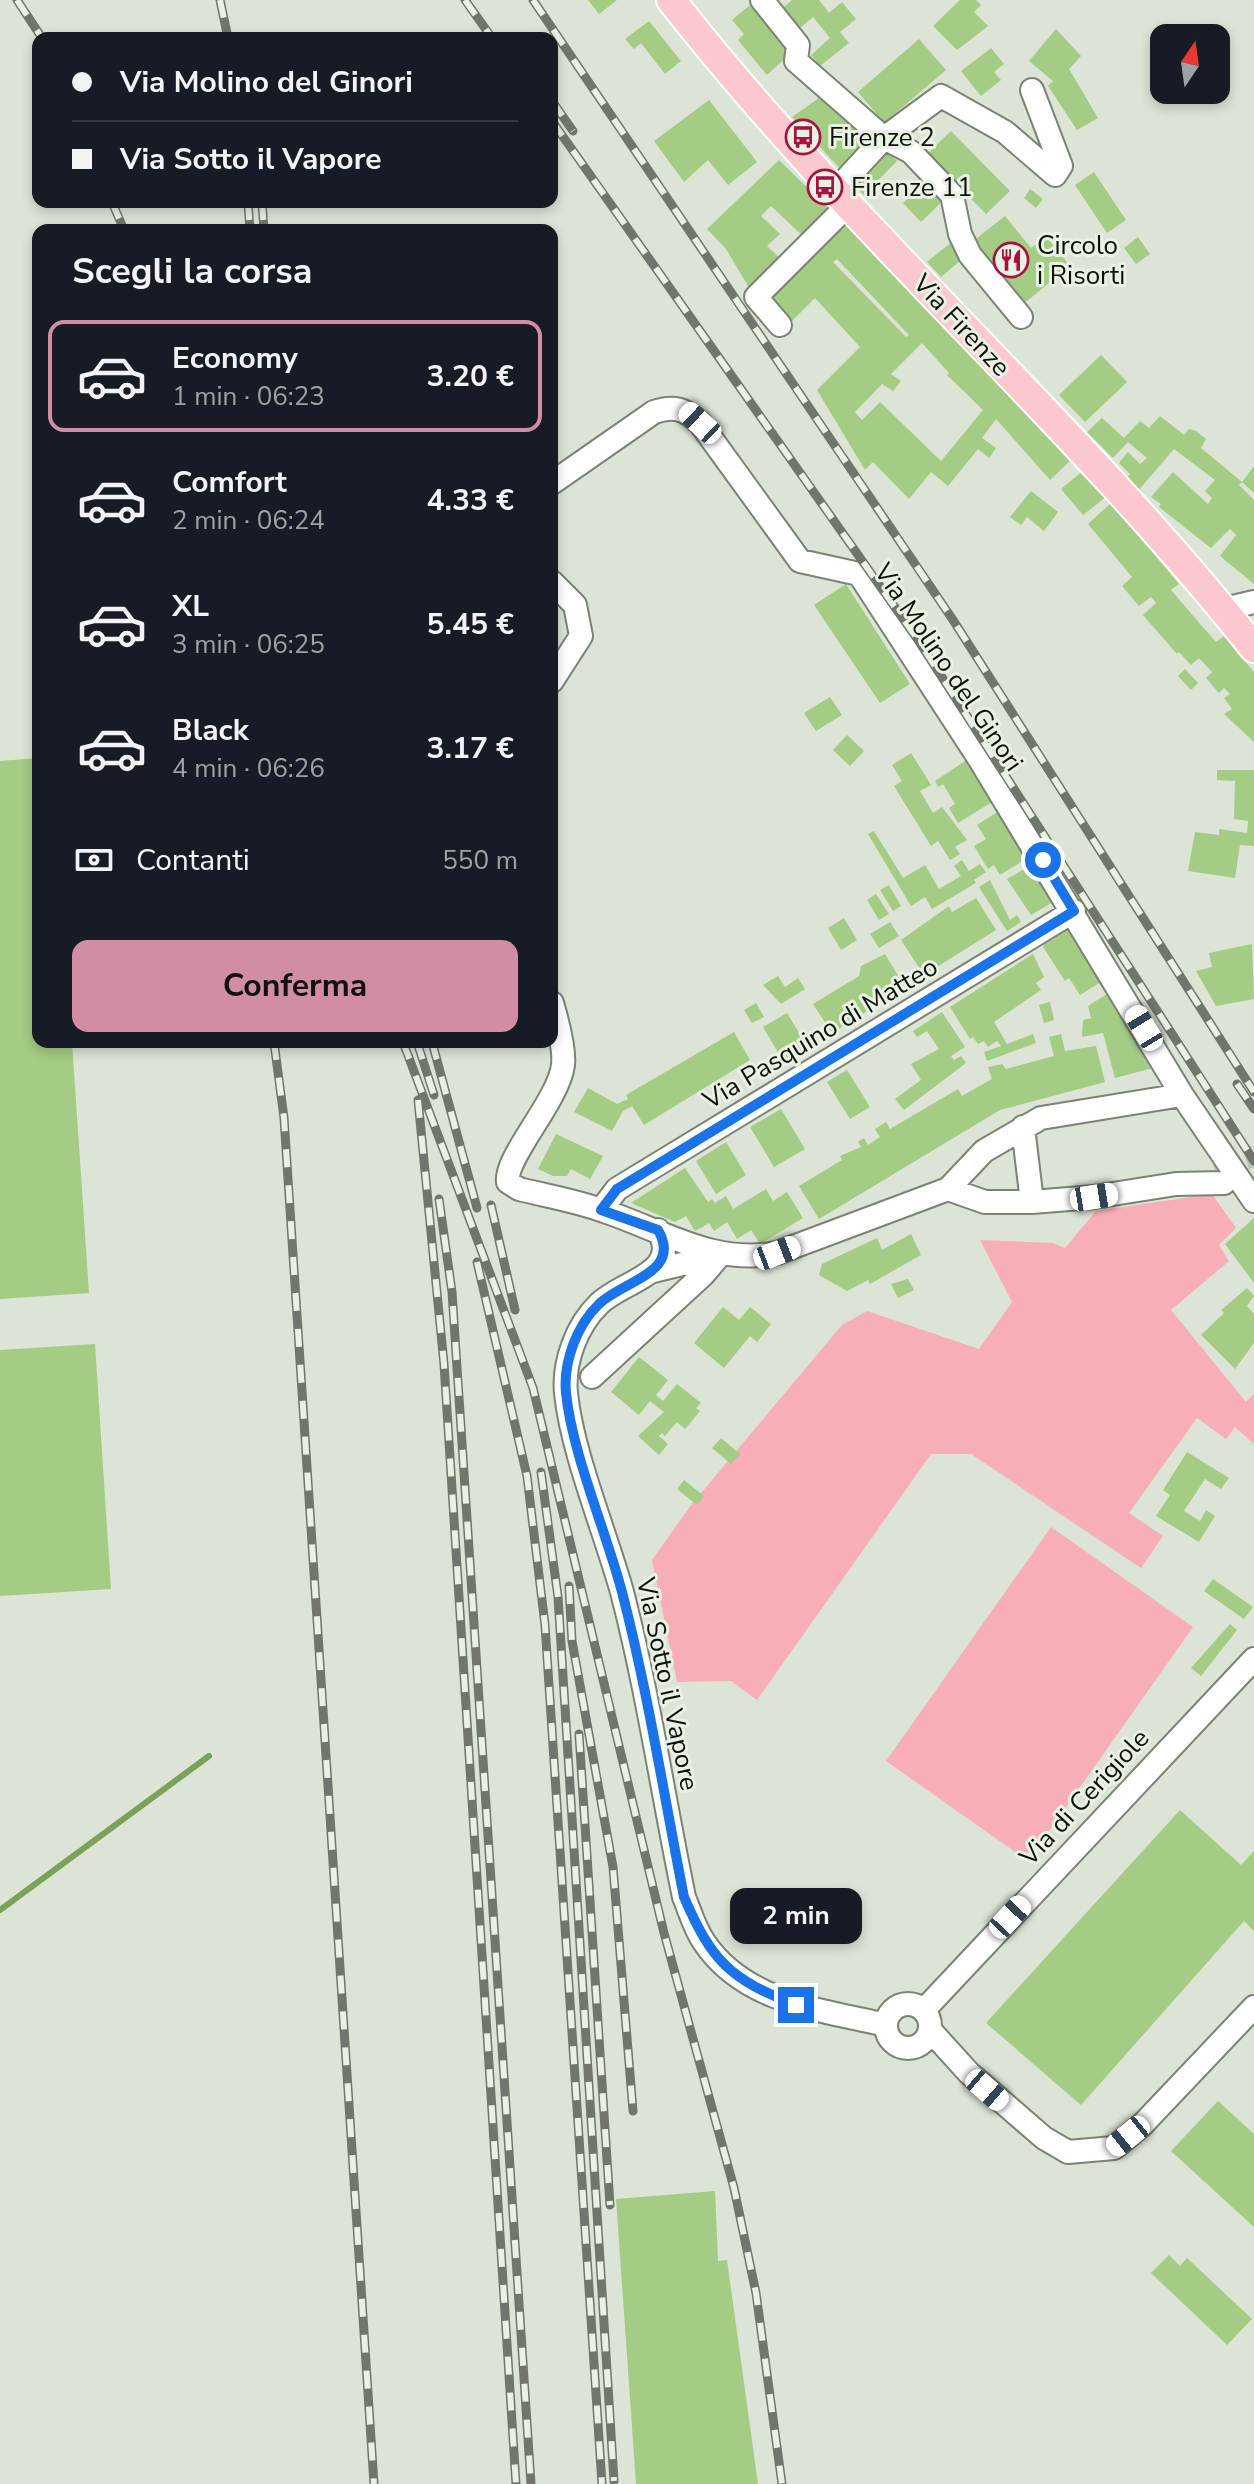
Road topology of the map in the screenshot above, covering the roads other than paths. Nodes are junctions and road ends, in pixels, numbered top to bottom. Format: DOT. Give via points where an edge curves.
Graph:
graph roads {
  1 [pos="762,0"];
  2 [pos="673,1"];
  3 [pos="1032,90"];
  4 [pos="884,138"];
  5 [pos="842,198"];
  6 [pos="1021,317"];
  7 [pos="780,325"];
  8 [pos="558,479"];
  9 [pos="558,588"];
  10 [pos="1254,602"];
  11 [pos="1224,609"];
  12 [pos="1254,648"];
  13 [pos="558,672"];
  14 [pos="1074,911"];
  15 [pos="558,1036"];
  16 [pos="1182,1095"];
  17 [pos="1023,1127"];
  18 [pos="1219,1176"];
  19 [pos="948,1189"];
  20 [pos="1254,1201"];
  21 [pos="1032,1202"];
  22 [pos="601,1210"];
  23 [pos="658,1230"];
  24 [pos="720,1255"];
  25 [pos="653,1271"];
  26 [pos="592,1377"];
  27 [pos="1254,1659"];
  28 [pos="1254,2007"];
  29 [pos="886,2025"];
  30 [pos="924,2029"];
  1 -- 4 [label="street" via="798,45 796,61"];
  2 -- 5 [label="main road, Via Firenze" via="750,97"];
  3 -- 4 [label="street" via="1061,166 1055,175 1005,132 941,96"];
  4 -- 5 [label="street"];
  4 -- 6 [label="street" via="911,152 952,195 970,255"];
  5 -- 7 [label="street" via="756,297"];
  5 -- 11 [label="main road, Via Firenze"];
  8 -- 14 [label="street, Via Molino del Ginori" via="654,412 670,407 688,412 800,561 859,574"];
  9 -- 13 [label="street" via="575,605 581,636"];
  10 -- 11 [label="street"];
  11 -- 12 [label="main road, Via Firenze"];
  14 -- 16 [label="street, Via Molino del Ginori"];
  14 -- 22 [label="street, Via Pasquino di Matteo" via="617,1189"];
  15 -- 22 [label="street" via="563,1064 554,1094 507,1174 508,1182"];
  16 -- 17 [label="street" via="1041,1118"];
  16 -- 20 [label="street"];
  17 -- 19 [label="street" via="984,1151"];
  17 -- 21 [label="street"];
  18 -- 21 [label="street"];
  19 -- 21 [label="street" via="985,1202"];
  19 -- 24 [label="street" via="777,1253 751,1258"];
  22 -- 23 [label="street"];
  23 -- 24 [label="street"];
  23 -- 25 [label="street" via="666,1250"];
  24 -- 25 [label="street, Via Sotto il Vapore"];
  24 -- 26 [label="street"];
  25 -- 29 [label="street, Via Sotto il Vapore" via="601,1301 586,1318 575,1339 565,1389 622,1594 684,1897 703,1942 732,1974 796,2005"];
  27 -- 30 [label="street, Via di Cerigiole"];
  28 -- 30 [label="street" via="1114,2148 1068,2152 1044,2138"];
  29 -- 30 [label="street" via="898,2046"];
  29 -- 30 [label="street" via="900,2005 917,2005"];
}
